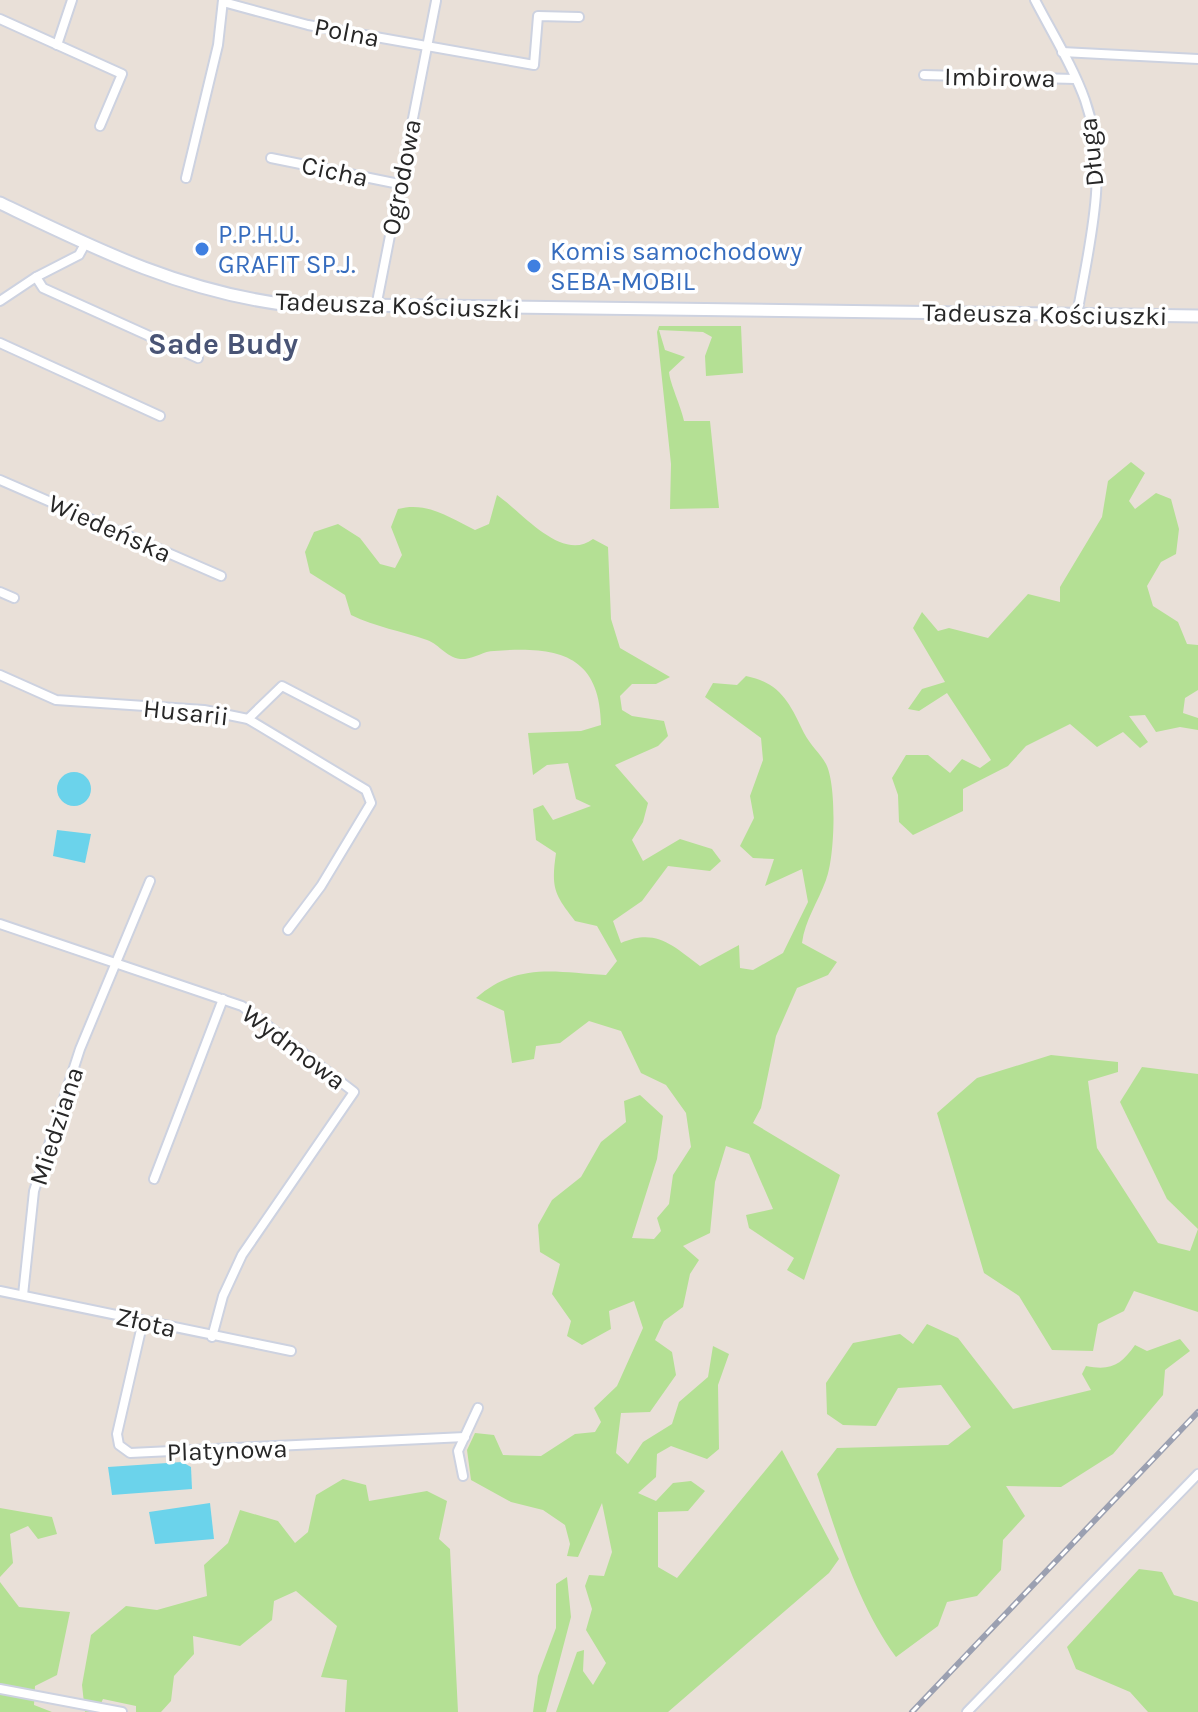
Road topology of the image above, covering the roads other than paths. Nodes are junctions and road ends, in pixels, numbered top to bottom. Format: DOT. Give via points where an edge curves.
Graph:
graph roads {
  1 [pos="72,0"];
  2 [pos="1035,0"];
  3 [pos="223,1"];
  4 [pos="436,1"];
  5 [pos="579,17"];
  6 [pos="0,19"];
  7 [pos="57,45"];
  8 [pos="425,47"];
  9 [pos="1062,52"];
  10 [pos="1198,59"];
  11 [pos="924,75"];
  12 [pos="1075,79"];
  13 [pos="100,126"];
  14 [pos="271,158"];
  15 [pos="186,178"];
  16 [pos="399,184"];
  17 [pos="0,203"];
  18 [pos="85,244"];
  19 [pos="36,277"];
  20 [pos="0,301"];
  21 [pos="376,307"];
  22 [pos="1077,315"];
  23 [pos="1198,316"];
  24 [pos="0,343"];
  25 [pos="198,358"];
  26 [pos="160,416"];
  27 [pos="0,480"];
  28 [pos="221,576"];
  29 [pos="0,592"];
  30 [pos="14,598"];
  31 [pos="0,675"];
  32 [pos="248,719"];
  33 [pos="355,724"];
  34 [pos="150,881"];
  35 [pos="0,924"];
  36 [pos="288,930"];
  37 [pos="114,963"];
  38 [pos="223,999"];
  39 [pos="154,1179"];
  40 [pos="0,1291"];
  41 [pos="23,1295"];
  42 [pos="143,1321"];
  43 [pos="212,1337"];
  44 [pos="291,1351"];
  45 [pos="478,1408"];
  46 [pos="465,1437"];
  47 [pos="1198,1474"];
  48 [pos="463,1476"];
  49 [pos="0,1689"];
  50 [pos="122,1712"];
  51 [pos="967,1712"];
  1 -- 7 [label="street"];
  2 -- 9 [label="street, Długa"];
  3 -- 8 [label="street, Polna" via="308,25"];
  3 -- 15 [label="street" via="218,45"];
  4 -- 8 [label="street"];
  5 -- 8 [label="street, Polna" via="538,16 534,65"];
  6 -- 7 [label="street"];
  7 -- 13 [label="street" via="122,74"];
  8 -- 16 [label="street, Ogrodowa"];
  9 -- 10 [label="street"];
  9 -- 12 [label="street, Długa"];
  11 -- 12 [label="street, Imbirowa"];
  12 -- 22 [label="street, Długa" via="1092,124 1097,196"];
  14 -- 16 [label="street, Cicha"];
  16 -- 21 [label="street, Ogrodowa"];
  17 -- 18 [label="main road, Tadeusza Kościuszki"];
  18 -- 19 [label="street" via="79,255"];
  18 -- 21 [label="main road, Tadeusza Kościuszki" via="175,281 228,296"];
  19 -- 20 [label="street"];
  19 -- 25 [label="street" via="43,288"];
  21 -- 22 [label="main road, Tadeusza Kościuszki"];
  22 -- 23 [label="main road, Tadeusza Kościuszki"];
  24 -- 26 [label="street"];
  27 -- 28 [label="street, Wiedeńska"];
  29 -- 30 [label="street"];
  31 -- 32 [label="street, Husarii" via="56,700 204,710"];
  32 -- 33 [label="street, Husarii" via="282,686"];
  32 -- 36 [label="street" via="371,797 321,886"];
  34 -- 37 [label="street, Miedziana"];
  35 -- 37 [label="street, Wydmowa"];
  37 -- 38 [label="street, Wydmowa"];
  37 -- 41 [label="street, Miedziana" via="34,1191"];
  38 -- 39 [label="street"];
  38 -- 43 [label="street, Wydmowa" via="242,1006 354,1092 242,1255"];
  40 -- 41 [label="street, Złota"];
  41 -- 42 [label="street, Złota"];
  42 -- 43 [label="street, Złota"];
  42 -- 46 [label="street, Platynowa" via="117,1434 119,1445 130,1453"];
  43 -- 44 [label="street, Złota"];
  45 -- 46 [label="street"];
  46 -- 48 [label="street" via="458,1451"];
  47 -- 51 [label="street"];
  49 -- 50 [label="street"];
}
